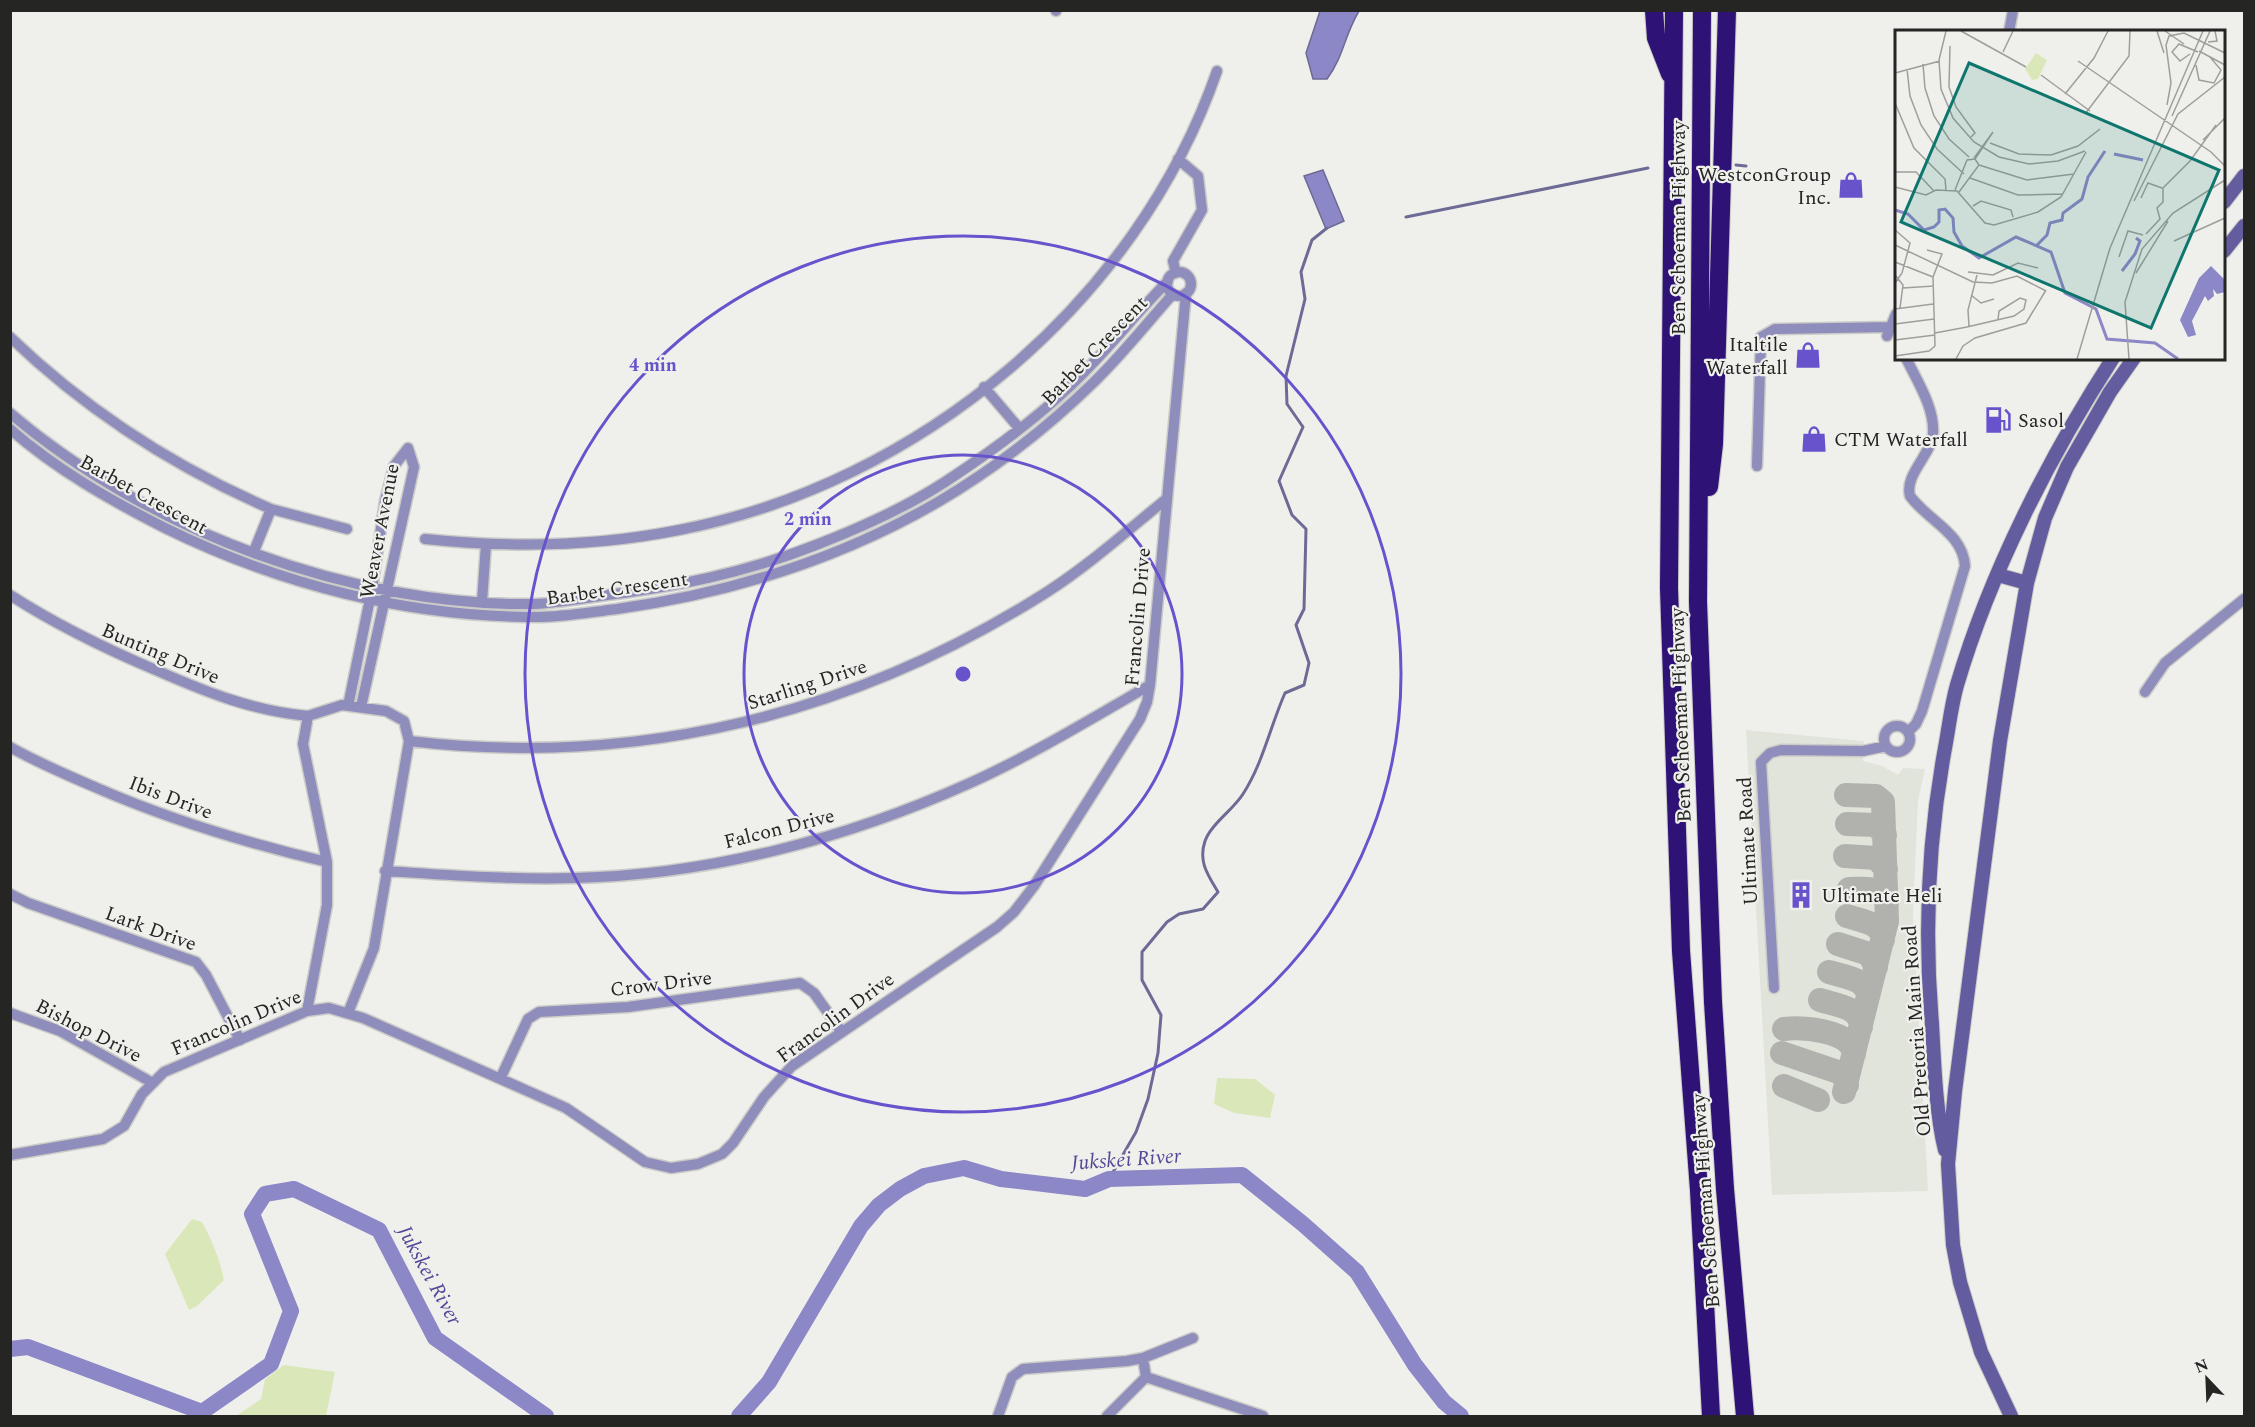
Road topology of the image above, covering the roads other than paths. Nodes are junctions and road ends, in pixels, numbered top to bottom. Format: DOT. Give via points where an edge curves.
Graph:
graph roads {
  1 [pos="1654,10"];
  2 [pos="1674,10"];
  3 [pos="1702,10"];
  4 [pos="2013,10"];
  5 [pos="1727,15"];
  6 [pos="2009,30"];
  7 [pos="1217,71"];
  8 [pos="1672,78"];
  9 [pos="1178,159"];
  10 [pos="2244,176"];
  11 [pos="2225,200"];
  12 [pos="2244,226"];
  13 [pos="2225,249"];
  14 [pos="1172,277"];
  15 [pos="1186,293"];
  16 [pos="1173,294"];
  17 [pos="1895,318"];
  18 [pos="1891,333"];
  19 [pos="10,337"];
  20 [pos="1907,360"];
  21 [pos="2112,360"];
  22 [pos="2133,360"];
  23 [pos="984,387"];
  24 [pos="10,413"];
  25 [pos="1019,428"];
  26 [pos="10,429"];
  27 [pos="995,446"];
  28 [pos="1004,457"];
  29 [pos="1756,466"];
  30 [pos="85,468"];
  31 [pos="76,479"];
  32 [pos="1165,500"];
  33 [pos="271,509"];
  34 [pos="878,518"];
  35 [pos="346,529"];
  36 [pos="883,531"];
  37 [pos="204,532"];
  38 [pos="425,539"];
  39 [pos="486,544"];
  40 [pos="200,545"];
  41 [pos="254,551"];
  42 [pos="788,556"];
  43 [pos="790,571"];
  44 [pos="1998,575"];
  45 [pos="2027,583"];
  46 [pos="664,588"];
  47 [pos="387,590"];
  48 [pos="371,594"];
  49 [pos="10,595"];
  50 [pos="2244,599"];
  51 [pos="482,602"];
  52 [pos="667,602"];
  53 [pos="384,603"];
  54 [pos="1698,603"];
  55 [pos="540,604"];
  56 [pos="540,617"];
  57 [pos="1150,685"];
  58 [pos="2145,692"];
  59 [pos="348,705"];
  60 [pos="361,707"];
  61 [pos="308,716"];
  62 [pos="1908,732"];
  63 [pos="409,741"];
  64 [pos="1886,746"];
  65 [pos="10,747"];
  66 [pos="327,862"];
  67 [pos="385,871"];
  68 [pos="10,894"];
  69 [pos="1774,988"];
  70 [pos="307,1011"];
  71 [pos="10,1013"];
  72 [pos="348,1013"];
  73 [pos="841,1031"];
  74 [pos="240,1040"];
  75 [pos="501,1077"];
  76 [pos="151,1082"];
  77 [pos="10,1155"];
  78 [pos="1948,1164"];
  79 [pos="1193,1338"];
  80 [pos="1143,1358"];
  81 [pos="1146,1377"];
  82 [pos="1710,1409"];
  83 [pos="1744,1409"];
  84 [pos="998,1416"];
  85 [pos="1107,1416"];
  86 [pos="1263,1416"];
  87 [pos="2011,1416"];
  1 -- 8 [label="highway" via="1659,51"];
  2 -- 8 [label="highway, Ben Schoeman Highway"];
  3 -- 54 [label="highway, Ben Schoeman Highway"];
  4 -- 6 [label="street"];
  5 -- 54 [label="highway" via="1714,444"];
  7 -- 9 [label="street"];
  8 -- 82 [label="highway, Ben Schoeman Highway" via="1669,588 1681,951"];
  9 -- 14 [label="street" via="1198,176 1202,210 1173,261"];
  9 -- 23 [label="street" via="1137,228 1101,276 1020,359"];
  10 -- 11 [label="main road"];
  12 -- 13 [label="main road"];
  14 -- 15 [label="street" via="1183,273 1189,277 1191,284"];
  14 -- 16 [label="street" via="1168,288"];
  14 -- 25 [label="street, Barbet Crescent" via="1092,364"];
  15 -- 16 [label="street"];
  15 -- 32 [label="street, Francolin Drive"];
  16 -- 28 [label="street, Barbet Crescent" via="1095,381"];
  17 -- 18 [label="street"];
  18 -- 29 [label="street" via="1775,329 1764,333"];
  19 -- 33 [label="street" via="49,374 127,432 197,474"];
  20 -- 62 [label="street" via="1933,426 1932,441 1910,483 1910,495 1955,540 1965,566 1922,711"];
  21 -- 44 [label="main road, Old Pretoria Main Road" via="2080,411"];
  22 -- 45 [label="main road, Old Pretoria Main Road" via="2067,467 2045,518"];
  23 -- 25 [label="street"];
  23 -- 39 [label="street" via="926,430 876,459 766,506 680,530 625,539 572,545"];
  24 -- 30 [label="street, Barbet Crescent"];
  25 -- 27 [label="street, Barbet Crescent"];
  26 -- 31 [label="street, Barbet Crescent"];
  27 -- 28 [label="street"];
  27 -- 34 [label="street, Barbet Crescent" via="942,484"];
  28 -- 36 [label="street, Barbet Crescent" via="939,501"];
  30 -- 31 [label="street"];
  30 -- 37 [label="street, Barbet Crescent" via="129,497"];
  31 -- 40 [label="street, Barbet Crescent" via="120,506"];
  32 -- 57 [label="street, Francolin Drive"];
  32 -- 63 [label="street, Starling Drive" via="1049,591 922,661 827,699 747,723 626,744 459,747"];
  33 -- 35 [label="street"];
  33 -- 41 [label="street"];
  34 -- 36 [label="street"];
  34 -- 42 [label="street, Barbet Crescent"];
  36 -- 43 [label="street, Barbet Crescent"];
  37 -- 40 [label="street"];
  37 -- 41 [label="street, Barbet Crescent"];
  38 -- 39 [label="street"];
  39 -- 51 [label="street"];
  40 -- 48 [label="street, Barbet Crescent" via="293,580"];
  41 -- 48 [label="street, Barbet Crescent"];
  42 -- 43 [label="street"];
  42 -- 46 [label="street, Barbet Crescent" via="740,572"];
  43 -- 52 [label="street, Barbet Crescent"];
  44 -- 45 [label="main road"];
  44 -- 78 [label="main road, Old Pretoria Main Road" via="1956,687 1930,857 1926,913 1929,991 1942,1142"];
  45 -- 78 [label="main road, Old Pretoria Main Road" via="1978,894"];
  46 -- 52 [label="street"];
  46 -- 55 [label="street, Barbet Crescent"];
  47 -- 48 [label="street, Barbet Crescent"];
  47 -- 48 [label="street, Weaver Avenue" via="414,468 408,447 394,466 385,501"];
  47 -- 51 [label="street, Barbet Crescent"];
  47 -- 53 [label="street, Weaver Avenue"];
  48 -- 53 [label="street, Barbet Crescent"];
  48 -- 59 [label="street, Weaver Avenue"];
  49 -- 61 [label="street, Bunting Drive" via="95,645 202,691 250,707"];
  50 -- 58 [label="street" via="2165,663"];
  51 -- 55 [label="street, Barbet Crescent"];
  52 -- 56 [label="street, Barbet Crescent"];
  53 -- 56 [label="street, Barbet Crescent"];
  53 -- 60 [label="street, Weaver Avenue"];
  54 -- 83 [label="highway, Ben Schoeman Highway" via="1713,1002"];
  55 -- 56 [label="street"];
  57 -- 67 [label="street, Falcon Drive" via="970,783 803,843 723,861 621,876 500,878"];
  57 -- 73 [label="street, Francolin Drive" via="1140,719 1014,912"];
  59 -- 60 [label="street"];
  59 -- 61 [label="street" via="329,707"];
  60 -- 63 [label="street" via="393,713 404,721"];
  61 -- 66 [label="street" via="303,744"];
  62 -- 64 [label="street" via="1904,750 1892,751"];
  62 -- 64 [label="street" via="1898,726 1890,728 1884,738"];
  63 -- 67 [label="street"];
  64 -- 69 [label="street, Ultimate Road" via="1863,751 1781,750 1770,753 1761,762"];
  65 -- 66 [label="street, Ibis Drive" via="160,815"];
  66 -- 70 [label="street" via="327,905"];
  67 -- 72 [label="street" via="374,948"];
  68 -- 74 [label="street, Lark Drive" via="196,962"];
  70 -- 72 [label="street, Francolin Drive" via="329,1008"];
  70 -- 74 [label="street, Francolin Drive"];
  71 -- 76 [label="street, Bishop Drive" via="60,1031"];
  72 -- 75 [label="street, Francolin Drive"];
  73 -- 75 [label="street, Crow Drive" via="814,993 800,983 628,1007 539,1012 528,1019"];
  73 -- 75 [label="street, Francolin Drive" via="792,1066 722,1154 683,1167 645,1162 566,1108"];
  74 -- 76 [label="street, Francolin Drive" via="196,1057"];
  76 -- 77 [label="street, Francolin Drive" via="124,1126 111,1135"];
  78 -- 87 [label="main road, Old Pretoria Main Road" via="1953,1245 1960,1282 1981,1352"];
  79 -- 80 [label="street"];
  80 -- 81 [label="street"];
  80 -- 84 [label="street" via="1023,1369 1012,1377"];
  81 -- 85 [label="street"];
  81 -- 86 [label="street"];
}
